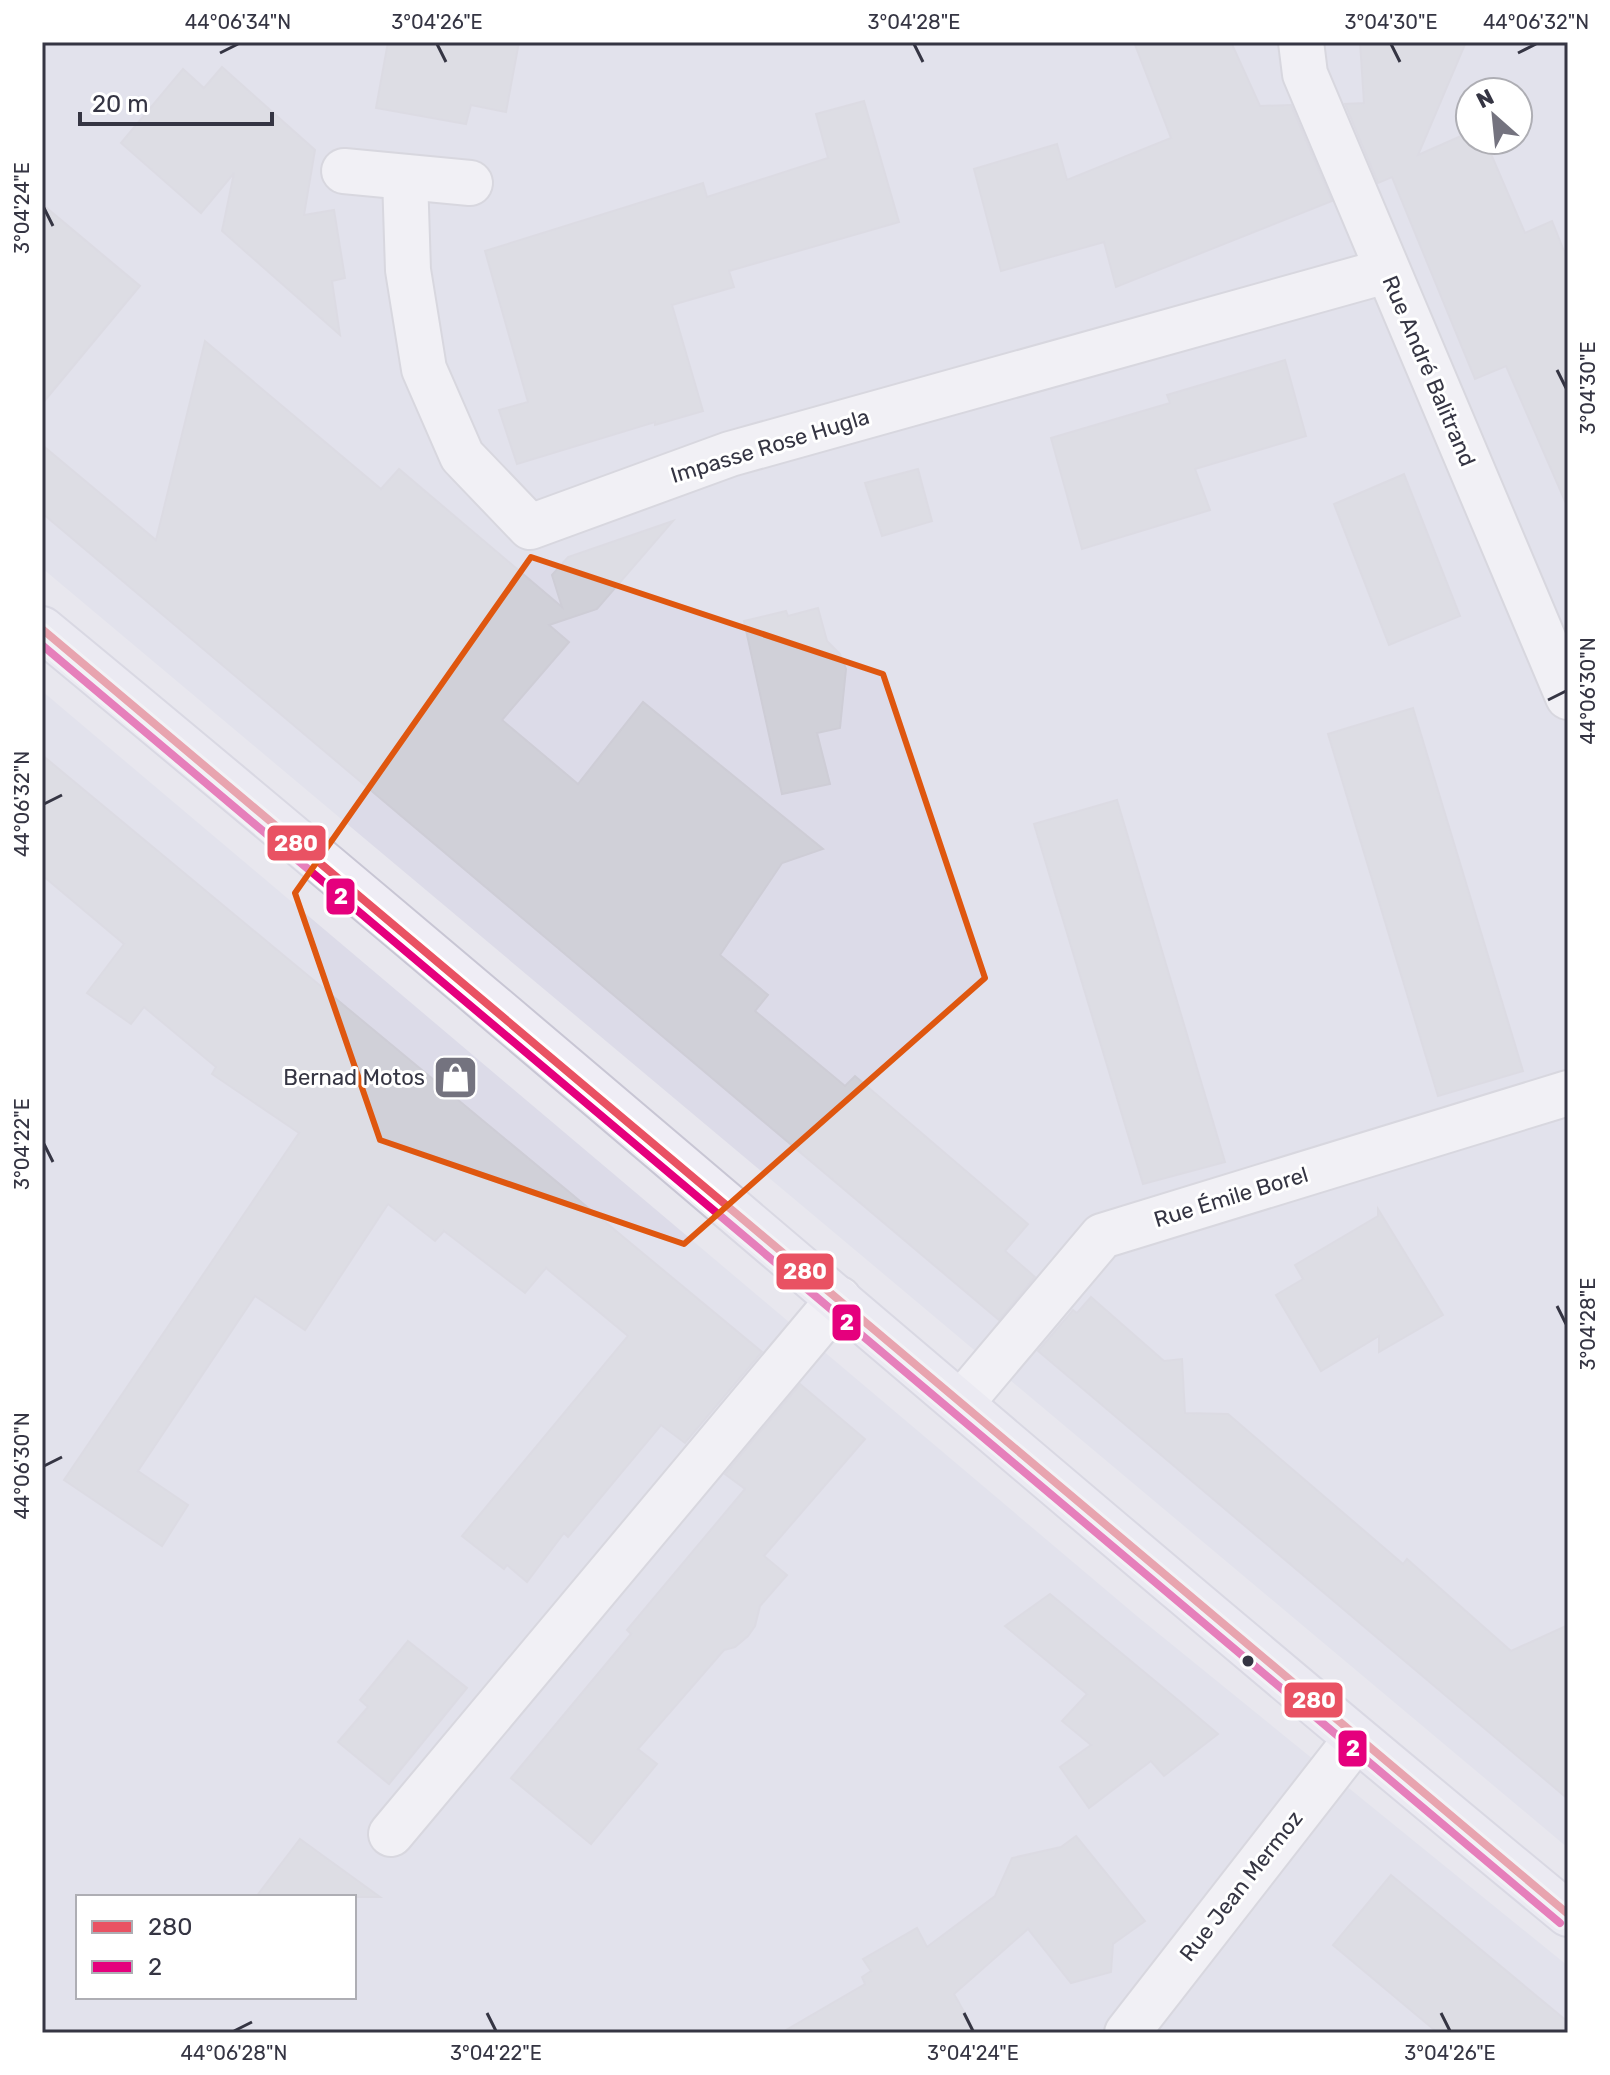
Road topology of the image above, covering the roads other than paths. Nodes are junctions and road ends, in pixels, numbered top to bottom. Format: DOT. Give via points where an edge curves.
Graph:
graph roads {
  1 [pos="1301,42"];
  2 [pos="344,171"];
  3 [pos="405,177"];
  4 [pos="470,183"];
  5 [pos="1386,271"];
  6 [pos="45,637"];
  7 [pos="1568,697"];
  8 [pos="1568,1093"];
  9 [pos="839,1299"];
  10 [pos="962,1402"];
  11 [pos="1356,1739"];
  12 [pos="391,1834"];
  13 [pos="1568,1914"];
  14 [pos="1127,2033"];
  1 -- 5 [label="street, Rue André Balitrand" via="1305,74"];
  2 -- 3 [label="street"];
  3 -- 4 [label="street"];
  3 -- 5 [label="street, Impasse Rose Hugla" via="408,270 424,369 462,456 530,527 730,454"];
  5 -- 7 [label="street, Rue André Balitrand"];
  6 -- 9 [label="main road"];
  8 -- 10 [label="street, Rue Émile Borel" via="1102,1236"];
  9 -- 10 [label="main road"];
  9 -- 12 [label="street"];
  10 -- 11 [label="main road"];
  11 -- 13 [label="main road"];
  11 -- 14 [label="street, Rue Jean Mermoz"];
}
